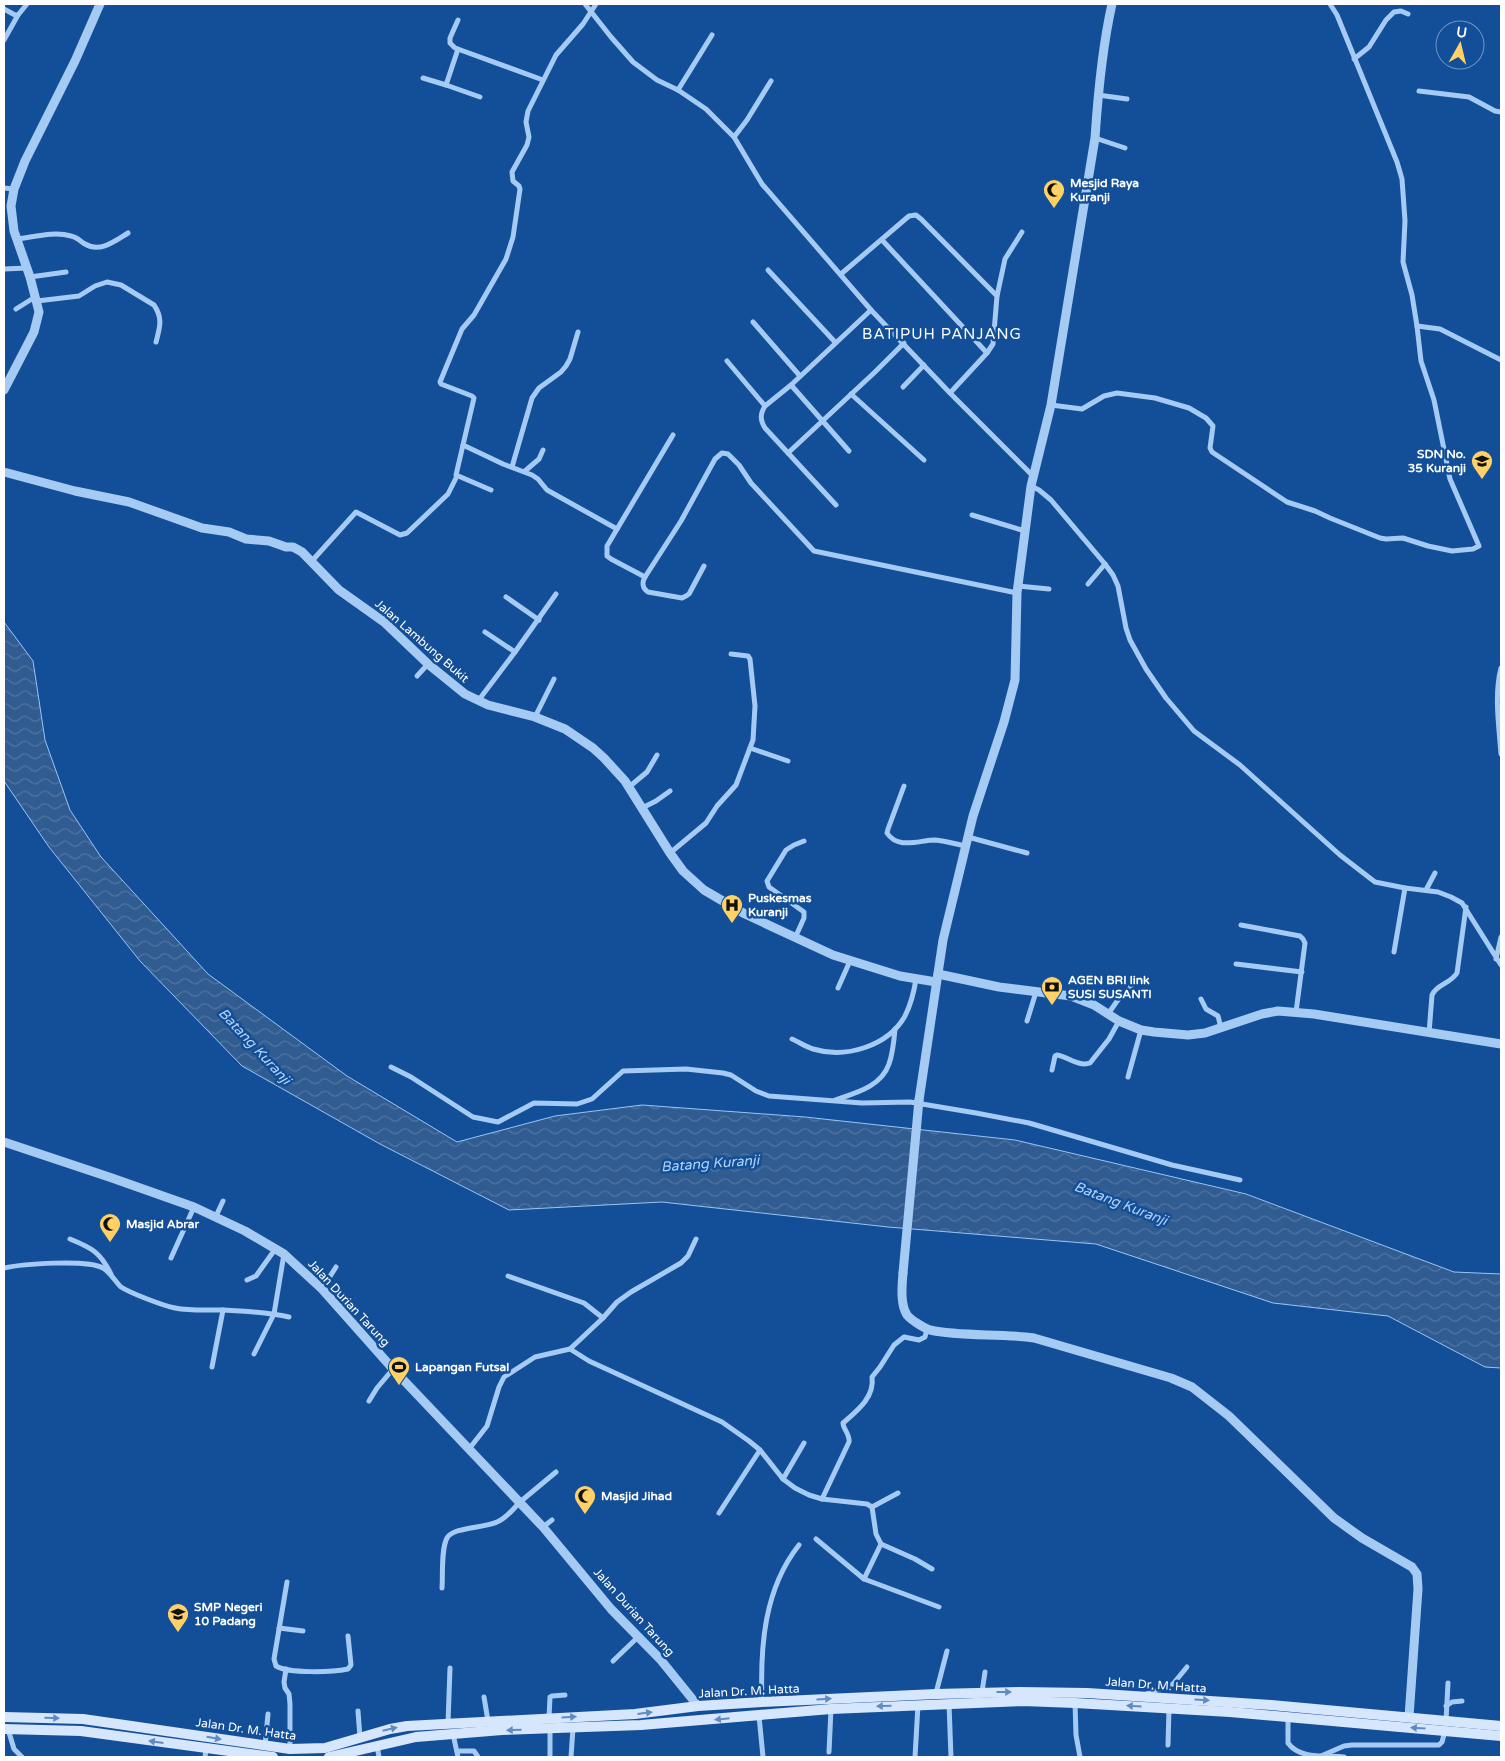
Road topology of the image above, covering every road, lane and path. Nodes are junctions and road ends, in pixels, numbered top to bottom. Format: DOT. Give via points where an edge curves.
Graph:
graph roads {
  1 [pos="27,4"];
  2 [pos="100,4"];
  3 [pos="585,4"];
  4 [pos="596,4"];
  5 [pos="1112,4"];
  6 [pos="1330,4"];
  7 [pos="4,9"];
  8 [pos="591,10"];
  9 [pos="1408,14"];
  10 [pos="18,15"];
  11 [pos="458,20"];
  12 [pos="712,35"];
  13 [pos="4,40"];
  14 [pos="458,49"];
  15 [pos="1354,59"];
  16 [pos="423,78"];
  17 [pos="543,80"];
  18 [pos="771,81"];
  19 [pos="446,86"];
  20 [pos="678,90"];
  21 [pos="1419,91"];
  22 [pos="1098,95"];
  23 [pos="480,97"];
  24 [pos="1127,99"];
  25 [pos="1501,112"];
  26 [pos="734,137"];
  27 [pos="1095,138"];
  28 [pos="1125,148"];
  29 [pos="4,188"];
  30 [pos="14,189"];
  31 [pos="1022,232"];
  32 [pos="128,233"];
  33 [pos="17,239"];
  34 [pos="882,240"];
  35 [pos="4,269"];
  36 [pos="768,270"];
  37 [pos="66,272"];
  38 [pos="29,273"];
  39 [pos="841,274"];
  40 [pos="997,296"];
  41 [pos="36,299"];
  42 [pos="16,309"];
  43 [pos="871,310"];
  44 [pos="753,322"];
  45 [pos="1418,326"];
  46 [pos="578,332"];
  47 [pos="156,342"];
  48 [pos="836,342"];
  49 [pos="904,343"];
  50 [pos="987,353"];
  51 [pos="1501,360"];
  52 [pos="727,361"];
  53 [pos="924,365"];
  54 [pos="800,376"];
  55 [pos="791,385"];
  56 [pos="903,387"];
  57 [pos="4,390"];
  58 [pos="950,393"];
  59 [pos="851,394"];
  60 [pos="1051,405"];
  61 [pos="765,406"];
  62 [pos="823,421"];
  63 [pos="672,435"];
  64 [pos="463,445"];
  65 [pos="543,450"];
  66 [pos="849,451"];
  67 [pos="788,453"];
  68 [pos="924,460"];
  69 [pos="512,467"];
  70 [pos="526,471"];
  71 [pos="4,472"];
  72 [pos="457,476"];
  73 [pos="1033,476"];
  74 [pos="1031,486"];
  75 [pos="491,490"];
  76 [pos="836,505"];
  77 [pos="972,515"];
  78 [pos="617,529"];
  79 [pos="1025,531"];
  80 [pos="311,562"];
  81 [pos="1105,564"];
  82 [pos="704,566"];
  83 [pos="645,577"];
  84 [pos="1088,584"];
  85 [pos="1049,589"];
  86 [pos="1018,590"];
  87 [pos="556,594"];
  88 [pos="506,597"];
  89 [pos="390,608"];
  90 [pos="539,620"];
  91 [pos="384,622"];
  92 [pos="485,632"];
  93 [pos="515,652"];
  94 [pos="731,654"];
  95 [pos="428,664"];
  96 [pos="1501,668"];
  97 [pos="417,676"];
  98 [pos="554,679"];
  99 [pos="478,701"];
  100 [pos="535,717"];
  101 [pos="750,748"];
  102 [pos="1501,754"];
  103 [pos="657,755"];
  104 [pos="788,761"];
  105 [pos="904,786"];
  106 [pos="629,787"];
  107 [pos="670,791"];
  108 [pos="642,808"];
  109 [pos="804,841"];
  110 [pos="967,842"];
  111 [pos="670,853"];
  112 [pos="1027,853"];
  113 [pos="1435,873"];
  114 [pos="1405,888"];
  115 [pos="1426,890"];
  116 [pos="1466,907"];
  117 [pos="1241,925"];
  118 [pos="1501,937"];
  119 [pos="795,938"];
  120 [pos="1394,952"];
  121 [pos="1496,959"];
  122 [pos="850,961"];
  123 [pos="1236,964"];
  124 [pos="1501,965"];
  125 [pos="1302,972"];
  126 [pos="937,978"];
  127 [pos="1134,978"];
  128 [pos="916,979"];
  129 [pos="838,988"];
  130 [pos="1036,991"];
  131 [pos="1201,999"];
  132 [pos="1296,1012"];
  133 [pos="1108,1014"];
  134 [pos="1027,1021"];
  135 [pos="1119,1021"];
  136 [pos="895,1028"];
  137 [pos="1221,1028"];
  138 [pos="1141,1030"];
  139 [pos="1429,1033"];
  140 [pos="792,1039"];
  141 [pos="1501,1044"];
  142 [pos="391,1067"];
  143 [pos="1052,1070"];
  144 [pos="1128,1076"];
  145 [pos="833,1100"];
  146 [pos="4,1142"];
  147 [pos="1240,1180"];
  148 [pos="223,1201"];
  149 [pos="194,1207"];
  150 [pos="216,1216"];
  151 [pos="696,1238"];
  152 [pos="70,1239"];
  153 [pos="280,1251"];
  154 [pos="171,1258"];
  155 [pos="336,1266"];
  156 [pos="4,1268"];
  157 [pos="508,1276"];
  158 [pos="247,1280"];
  159 [pos="115,1281"];
  160 [pos="322,1289"];
  161 [pos="223,1310"];
  162 [pos="274,1314"];
  163 [pos="290,1316"];
  164 [pos="603,1318"];
  165 [pos="927,1329"];
  166 [pos="570,1348"];
  167 [pos="254,1354"];
  168 [pos="212,1368"];
  169 [pos="394,1369"];
  170 [pos="369,1402"];
  171 [pos="804,1443"];
  172 [pos="469,1449"];
  173 [pos="760,1450"];
  174 [pos="556,1472"];
  175 [pos="783,1479"];
  176 [pos="898,1493"];
  177 [pos="822,1498"];
  178 [pos="519,1504"];
  179 [pos="872,1506"];
  180 [pos="719,1513"];
  181 [pos="552,1520"];
  182 [pos="543,1527"];
  183 [pos="816,1540"];
  184 [pos="881,1544"];
  185 [pos="799,1545"];
  186 [pos="932,1569"];
  187 [pos="864,1578"];
  188 [pos="287,1582"];
  189 [pos="442,1588"];
  190 [pos="939,1607"];
  191 [pos="279,1628"];
  192 [pos="303,1631"];
  193 [pos="348,1636"];
  194 [pos="638,1637"];
  195 [pos="948,1651"];
  196 [pos="613,1661"];
  197 [pos="1187,1667"];
  198 [pos="450,1668"];
  199 [pos="286,1669"];
  200 [pos="985,1672"];
  201 [pos="1448,1682"];
  202 [pos="936,1694"];
  203 [pos="565,1695"];
  204 [pos="981,1696"];
  205 [pos="1141,1696"];
  206 [pos="484,1697"];
  207 [pos="1462,1701"];
  208 [pos="762,1702"];
  209 [pos="949,1703"];
  210 [pos="1075,1703"];
  211 [pos="918,1705"];
  212 [pos="698,1706"];
  213 [pos="1446,1706"];
  214 [pos="831,1708"];
  215 [pos="1169,1708"];
  216 [pos="358,1711"];
  217 [pos="268,1714"];
  218 [pos="596,1715"];
  219 [pos="758,1715"];
  220 [pos="4,1717"];
  221 [pos="1409,1717"];
  222 [pos="1288,1718"];
  223 [pos="488,1721"];
  224 [pos="448,1723"];
  225 [pos="550,1723"];
  226 [pos="1445,1726"];
  227 [pos="1501,1726"];
  228 [pos="597,1727"];
  229 [pos="573,1728"];
  230 [pos="6,1729"];
  231 [pos="453,1734"];
  232 [pos="1501,1736"];
  233 [pos="360,1738"];
  234 [pos="377,1745"];
  235 [pos="1168,1745"];
  236 [pos="265,1747"];
  237 [pos="290,1749"];
  238 [pos="829,1752"];
  239 [pos="206,1753"];
  240 [pos="221,1754"];
  241 [pos="457,1754"];
  242 [pos="1321,1756"];
  243 [pos="22,1757"];
  244 [pos="274,1757"];
  245 [pos="329,1757"];
  246 [pos="379,1757"];
  247 [pos="478,1757"];
  248 [pos="550,1757"];
  249 [pos="572,1757"];
  250 [pos="763,1757"];
  251 [pos="915,1757"];
  252 [pos="951,1757"];
  253 [pos="1080,1757"];
  254 [pos="1344,1757"];
  1 -- 10 [label="street"];
  2 -- 30 [label="street"];
  3 -- 8 [label="street"];
  4 -- 8 [label="street"];
  5 -- 22 [label="street"];
  6 -- 15 [label="street"];
  7 -- 10 [label="street"];
  8 -- 17 [label="street" via="556,56"];
  8 -- 20 [label="street" via="633,62 657,80"];
  9 -- 15 [label="street" via="1394,12 1369,48"];
  10 -- 13 [label="street"];
  11 -- 14 [label="street" via="450,43"];
  12 -- 20 [label="street"];
  14 -- 17 [label="street"];
  14 -- 19 [label="street"];
  15 -- 45 [label="street" via="1402,179 1403,262"];
  16 -- 19 [label="street"];
  17 -- 64 [label="street" via="526,116 527,145 512,172 513,181 520,189 510,249 481,305 462,329 440,380 441,384 474,398"];
  18 -- 26 [label="street"];
  19 -- 23 [label="street"];
  20 -- 26 [label="street" via="706,109"];
  21 -- 25 [label="street" via="1469,97"];
  22 -- 24 [label="street"];
  22 -- 27 [label="street"];
  26 -- 39 [label="street" via="762,184"];
  27 -- 28 [label="street"];
  27 -- 60 [label="street"];
  29 -- 30 [label="street"];
  30 -- 33 [label="street" via="11,218"];
  31 -- 40 [label="street" via="1005,259"];
  32 -- 33 [label="street" via="98,248 64,235"];
  33 -- 38 [label="street"];
  34 -- 39 [label="street"];
  34 -- 40 [label="street" via="909,216 916,215"];
  34 -- 50 [label="street"];
  35 -- 38 [label="street"];
  36 -- 48 [label="street"];
  37 -- 38 [label="street"];
  38 -- 41 [label="street"];
  39 -- 43 [label="street"];
  40 -- 50 [label="street" via="993,344"];
  41 -- 42 [label="street"];
  41 -- 47 [label="street" via="79,296 102,283 113,282 154,305 161,322"];
  41 -- 57 [label="street" via="38,318 34,332"];
  43 -- 48 [label="street"];
  43 -- 49 [label="street"];
  44 -- 54 [label="street"];
  45 -- 51 [label="street" via="1440,329"];
  45 -- 60 [label="street" via="1421,361 1434,400 1450,479 1479,545 1473,549 1452,550 1403,538 1386,539 1287,502 1212,452 1213,426 1189,408 1117,392 1082,409"];
  46 -- 69 [label="street" via="566,366 532,398"];
  48 -- 54 [label="street"];
  49 -- 53 [label="street"];
  49 -- 59 [label="street"];
  50 -- 58 [label="street"];
  52 -- 61 [label="street"];
  53 -- 56 [label="street"];
  53 -- 58 [label="street"];
  54 -- 55 [label="street"];
  55 -- 61 [label="street"];
  55 -- 62 [label="street"];
  58 -- 73 [label="street"];
  59 -- 62 [label="street"];
  59 -- 68 [label="street"];
  60 -- 73 [label="street"];
  61 -- 67 [label="street" via="762,423"];
  62 -- 66 [label="street"];
  62 -- 67 [label="street"];
  63 -- 78 [label="street"];
  64 -- 69 [label="street"];
  64 -- 72 [label="street"];
  65 -- 70 [label="street" via="539,459"];
  67 -- 76 [label="street"];
  69 -- 70 [label="street"];
  70 -- 78 [label="street" via="547,490"];
  71 -- 80 [label="street, Jalan Lambung Bukit" via="129,502 202,528 293,547"];
  72 -- 75 [label="street"];
  72 -- 80 [label="street" via="448,494 407,533 400,535 356,512"];
  73 -- 74 [label="street"];
  74 -- 79 [label="street"];
  74 -- 81 [label="street" via="1051,500"];
  77 -- 79 [label="street"];
  78 -- 83 [label="street" via="607,546 607,556"];
  79 -- 86 [label="street"];
  80 -- 91 [label="street, Jalan Lambung Bukit" via="339,590"];
  81 -- 84 [label="street"];
  81 -- 114 [label="street" via="1118,586 1130,640 1166,698 1194,730 1240,765 1340,856 1375,882"];
  82 -- 83 [label="street" via="689,594 682,598 648,592 643,586"];
  83 -- 86 [label="street" via="715,459 722,453 728,454 739,465 751,483 814,551"];
  85 -- 86 [label="street"];
  86 -- 110 [label="street" via="1015,680"];
  87 -- 90 [label="street"];
  88 -- 90 [label="street"];
  89 -- 91 [label="street"];
  90 -- 93 [label="street"];
  91 -- 95 [label="street, Jalan Lambung Bukit"];
  92 -- 93 [label="street"];
  93 -- 99 [label="street"];
  94 -- 101 [label="street" via="750,659 755,706"];
  95 -- 97 [label="street"];
  95 -- 99 [label="street, Jalan Lambung Bukit"];
  96 -- 102 [label="street" via="1498,717"];
  98 -- 100 [label="street"];
  99 -- 100 [label="street, Jalan Lambung Bukit"];
  100 -- 106 [label="street, Jalan Lambung Bukit" via="579,737 604,758"];
  101 -- 104 [label="street"];
  101 -- 111 [label="street" via="736,785 706,823"];
  103 -- 106 [label="street" via="647,772"];
  105 -- 110 [label="street" via="887,831 890,837 906,843 936,840"];
  106 -- 108 [label="street, Jalan Lambung Bukit"];
  107 -- 108 [label="street"];
  108 -- 111 [label="street, Jalan Lambung Bukit"];
  109 -- 119 [label="street" via="786,850 768,881 769,887 804,912"];
  110 -- 112 [label="street"];
  110 -- 126 [label="street"];
  111 -- 119 [label="street, Jalan Lambung Bukit" via="683,871 704,890"];
  113 -- 115 [label="street"];
  114 -- 115 [label="street"];
  114 -- 120 [label="street"];
  115 -- 116 [label="street" via="1451,896"];
  116 -- 121 [label="street"];
  116 -- 139 [label="street" via="1457,973 1451,981 1434,990"];
  117 -- 125 [label="street" via="1302,937 1305,943"];
  118 -- 121 [label="street"];
  119 -- 122 [label="street, Jalan Lambung Bukit"];
  121 -- 124 [label="street"];
  122 -- 128 [label="street, Jalan Lambung Bukit"];
  122 -- 129 [label="street"];
  123 -- 125 [label="street"];
  125 -- 132 [label="street"];
  126 -- 128 [label="street, Jalan Lambung Bukit"];
  126 -- 130 [label="street, Jalan Lambung Bukit"];
  126 -- 165 [label="street, bridge" via="919,1100 902,1292 908,1316"];
  127 -- 133 [label="street" via="1129,991 1120,997"];
  128 -- 136 [label="street" via="909,1007"];
  130 -- 133 [label="street, Jalan Lambung Bukit" via="1071,996"];
  130 -- 134 [label="street"];
  131 -- 137 [label="street" via="1206,1009 1218,1016"];
  132 -- 137 [label="street, Jalan Lambung Bukit" via="1262,1014"];
  132 -- 139 [label="street, Jalan Lambung Bukit"];
  133 -- 135 [label="street, Jalan Lambung Bukit"];
  135 -- 138 [label="street, Jalan Lambung Bukit"];
  135 -- 143 [label="street" via="1090,1063 1079,1063 1057,1055"];
  136 -- 140 [label="street" via="880,1041 863,1049 815,1050"];
  136 -- 145 [label="street" via="890,1063 882,1076 862,1091"];
  137 -- 138 [label="street, Jalan Lambung Bukit" via="1188,1035"];
  138 -- 144 [label="street"];
  139 -- 141 [label="street, Jalan Lambung Bukit"];
  142 -- 145 [label="street" via="473,1117 498,1122 534,1103 578,1104 592,1099 623,1071 706,1071 731,1075 769,1096"];
  145 -- 147 [label="street" via="881,1104 910,1102 976,1112 1029,1123 1172,1165"];
  146 -- 149 [label="street, Jalan Durian Tarung"];
  148 -- 150 [label="street"];
  149 -- 150 [label="street, Jalan Durian Tarung"];
  149 -- 154 [label="street"];
  150 -- 153 [label="street, Jalan Durian Tarung"];
  151 -- 164 [label="street" via="681,1263 631,1292"];
  152 -- 159 [label="street" via="99,1254"];
  153 -- 158 [label="street" via="256,1276"];
  153 -- 160 [label="street, Jalan Durian Tarung"];
  153 -- 162 [label="street"];
  155 -- 160 [label="street"];
  156 -- 159 [label="street" via="81,1263 104,1268"];
  157 -- 164 [label="street" via="584,1303"];
  159 -- 161 [label="street" via="132,1294 173,1308"];
  160 -- 169 [label="street, Jalan Durian Tarung"];
  161 -- 162 [label="street"];
  161 -- 168 [label="street"];
  162 -- 163 [label="street"];
  162 -- 167 [label="street"];
  164 -- 166 [label="street"];
  165 -- 177 [label="street" via="925,1337 920,1340 904,1337 894,1345 872,1377 868,1399 843,1423 849,1442"];
  165 -- 221 [label="street" via="1034,1338 1171,1378 1192,1387 1230,1416 1334,1518 1402,1560 1418,1574"];
  166 -- 172 [label="street" via="535,1357 504,1377 487,1426"];
  166 -- 173 [label="street" via="589,1361 722,1422"];
  169 -- 170 [label="street"];
  169 -- 172 [label="street, Jalan Durian Tarung"];
  171 -- 175 [label="street"];
  172 -- 178 [label="street, Jalan Durian Tarung"];
  173 -- 175 [label="street"];
  173 -- 180 [label="street"];
  174 -- 178 [label="street"];
  175 -- 177 [label="street" via="809,1495"];
  176 -- 179 [label="street"];
  177 -- 179 [label="street"];
  178 -- 182 [label="street, Jalan Durian Tarung"];
  178 -- 189 [label="street" via="497,1523 449,1535 444,1548"];
  179 -- 184 [label="street" via="876,1534"];
  181 -- 182 [label="street"];
  182 -- 194 [label="street, Jalan Durian Tarung"];
  183 -- 187 [label="street"];
  184 -- 186 [label="street"];
  184 -- 187 [label="street"];
  185 -- 208 [label="street" via="788,1559 773,1590 762,1661"];
  187 -- 190 [label="street"];
  188 -- 191 [label="street"];
  191 -- 192 [label="street"];
  191 -- 199 [label="street" via="274,1660 276,1666"];
  193 -- 199 [label="street" via="351,1664 348,1669 320,1672"];
  194 -- 196 [label="street"];
  194 -- 212 [label="street, Jalan Durian Tarung"];
  195 -- 202 [label="street"];
  197 -- 205 [label="street" via="1173,1684"];
  198 -- 224 [label="street"];
  199 -- 237 [label="street" via="284,1688 289,1694 290,1704"];
  200 -- 204 [label="street"];
  201 -- 213 [label="street"];
  202 -- 204 [label="main road, Jalan Dr. M. Hatta"];
  208 -- 202 [label="main road, Jalan Dr. M. Hatta, one-way"];
  203 -- 225 [label="street" via="550,1698"];
  204 -- 205 [label="main road, Jalan Dr. M. Hatta, one-way" via="1087,1693"];
  204 -- 209 [label="main road, Jalan Dr. M. Hatta"];
  204 -- 210 [label="main road, Jalan Dr. M. Hatta"];
  205 -- 221 [label="main road, Jalan Dr. M. Hatta, one-way"];
  206 -- 223 [label="street"];
  207 -- 213 [label="street"];
  208 -- 212 [label="main road, Jalan Dr. M. Hatta"];
  209 -- 211 [label="main road, Jalan Dr. M. Hatta"];
  209 -- 252 [label="street"];
  215 -- 210 [label="main road, Jalan Dr. M. Hatta, one-way"];
  210 -- 253 [label="street"];
  211 -- 214 [label="main road, Jalan Dr. M. Hatta, one-way"];
  211 -- 251 [label="street"];
  218 -- 212 [label="main road, Jalan Dr. M. Hatta, one-way"];
  213 -- 226 [label="street"];
  214 -- 219 [label="main road, Jalan Dr. M. Hatta"];
  214 -- 238 [label="street"];
  215 -- 222 [label="main road, Jalan Dr. M. Hatta"];
  215 -- 235 [label="street"];
  216 -- 233 [label="street"];
  217 -- 236 [label="street"];
  225 -- 218 [label="main road, Jalan Dr. M. Hatta, one-way"];
  218 -- 228 [label="main road"];
  219 -- 228 [label="main road, Jalan Dr. M. Hatta, one-way"];
  219 -- 250 [label="street"];
  220 -- 236 [label="main road, Jalan Dr. M. Hatta, one-way" via="83,1719"];
  221 -- 226 [label="main road, Jalan Dr. M. Hatta"];
  226 -- 222 [label="main road, Jalan Dr. M. Hatta, one-way"];
  222 -- 242 [label="street" via="1287,1737 1291,1747"];
  223 -- 224 [label="main road, Jalan Dr. M. Hatta"];
  223 -- 225 [label="main road, Jalan Dr. M. Hatta"];
  233 -- 224 [label="main road, Jalan Dr. M. Hatta, one-way" via="407,1726"];
  225 -- 229 [label="main road, Jalan Dr. M. Hatta"];
  225 -- 231 [label="main road, Jalan Dr. M. Hatta, one-way"];
  225 -- 248 [label="street"];
  226 -- 227 [label="main road, Jalan Dr. M. Hatta"];
  226 -- 232 [label="main road, Jalan Dr. M. Hatta"];
  226 -- 242 [label="street" via="1439,1745 1352,1745"];
  228 -- 229 [label="main road, Jalan Dr. M. Hatta"];
  229 -- 249 [label="street"];
  239 -- 230 [label="main road, Jalan Dr. M. Hatta, one-way" via="81,1731"];
  230 -- 243 [label="street" via="14,1749"];
  231 -- 234 [label="main road, Jalan Dr. M. Hatta"];
  231 -- 241 [label="street"];
  233 -- 237 [label="main road, Jalan Dr. M. Hatta" via="325,1748"];
  234 -- 245 [label="main road, Jalan Dr. M. Hatta"];
  234 -- 246 [label="street"];
  236 -- 237 [label="main road, Jalan Dr. M. Hatta"];
  239 -- 240 [label="main road, Jalan Dr. M. Hatta"];
  240 -- 244 [label="main road, Jalan Dr. M. Hatta"];
  241 -- 247 [label="street" via="474,1751"];
  242 -- 254 [label="street"];
}
